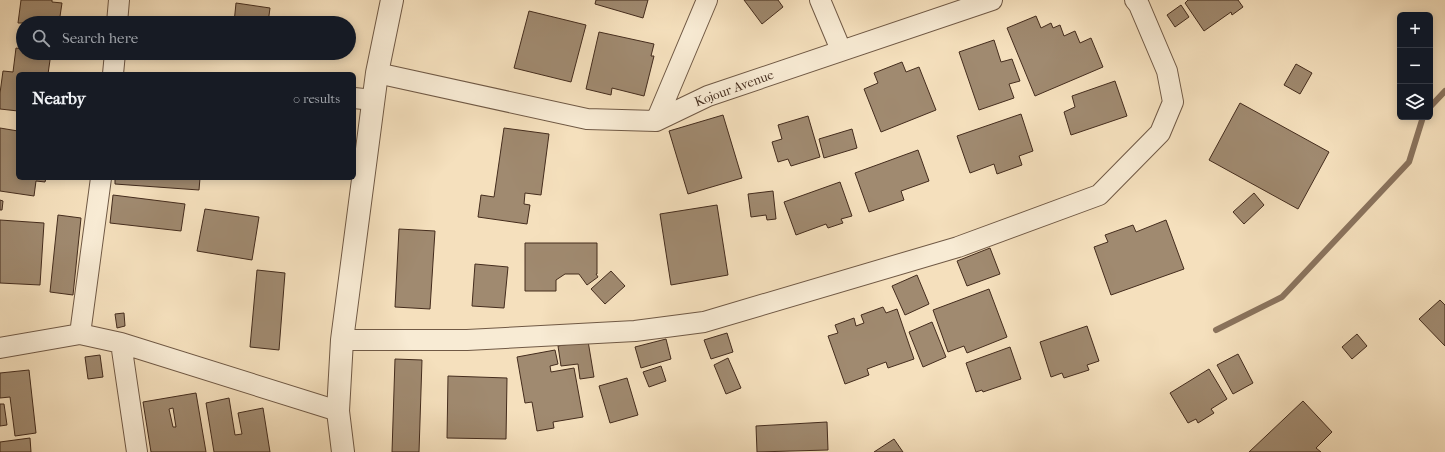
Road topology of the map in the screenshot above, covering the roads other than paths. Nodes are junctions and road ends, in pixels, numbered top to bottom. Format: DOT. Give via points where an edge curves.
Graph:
graph roads {
  1 [pos="120,0"];
  2 [pos="392,0"];
  3 [pos="707,0"];
  4 [pos="820,0"];
  5 [pos="992,0"];
  6 [pos="1140,2"];
  7 [pos="119,16"];
  8 [pos="841,50"];
  9 [pos="114,60"];
  10 [pos="113,72"];
  11 [pos="377,73"];
  12 [pos="364,99"];
  13 [pos="656,121"];
  14 [pos="102,180"];
  15 [pos="80,334"];
  16 [pos="342,340"];
  17 [pos="121,343"];
  18 [pos="0,348"];
  19 [pos="338,411"];
  20 [pos="137,452"];
  21 [pos="342,452"];
  1 -- 7 [label="street"];
  2 -- 11 [label="street"];
  3 -- 13 [label="street"];
  4 -- 8 [label="street"];
  5 -- 8 [label="street, Kojour Avenue"];
  6 -- 16 [label="street" via="1166,71 1173,102 1160,133 1099,195 958,247 704,322 635,331 468,340"];
  8 -- 13 [label="street, Kojour Avenue" via="708,96"];
  9 -- 10 [label="street"];
  11 -- 12 [label="street"];
  11 -- 13 [label="street, Kojour Avenue" via="587,119"];
  12 -- 16 [label="street"];
  14 -- 15 [label="street"];
  15 -- 17 [label="street"];
  15 -- 18 [label="street"];
  16 -- 19 [label="street"];
  17 -- 19 [label="street"];
  17 -- 20 [label="street"];
  19 -- 21 [label="street"];
}
